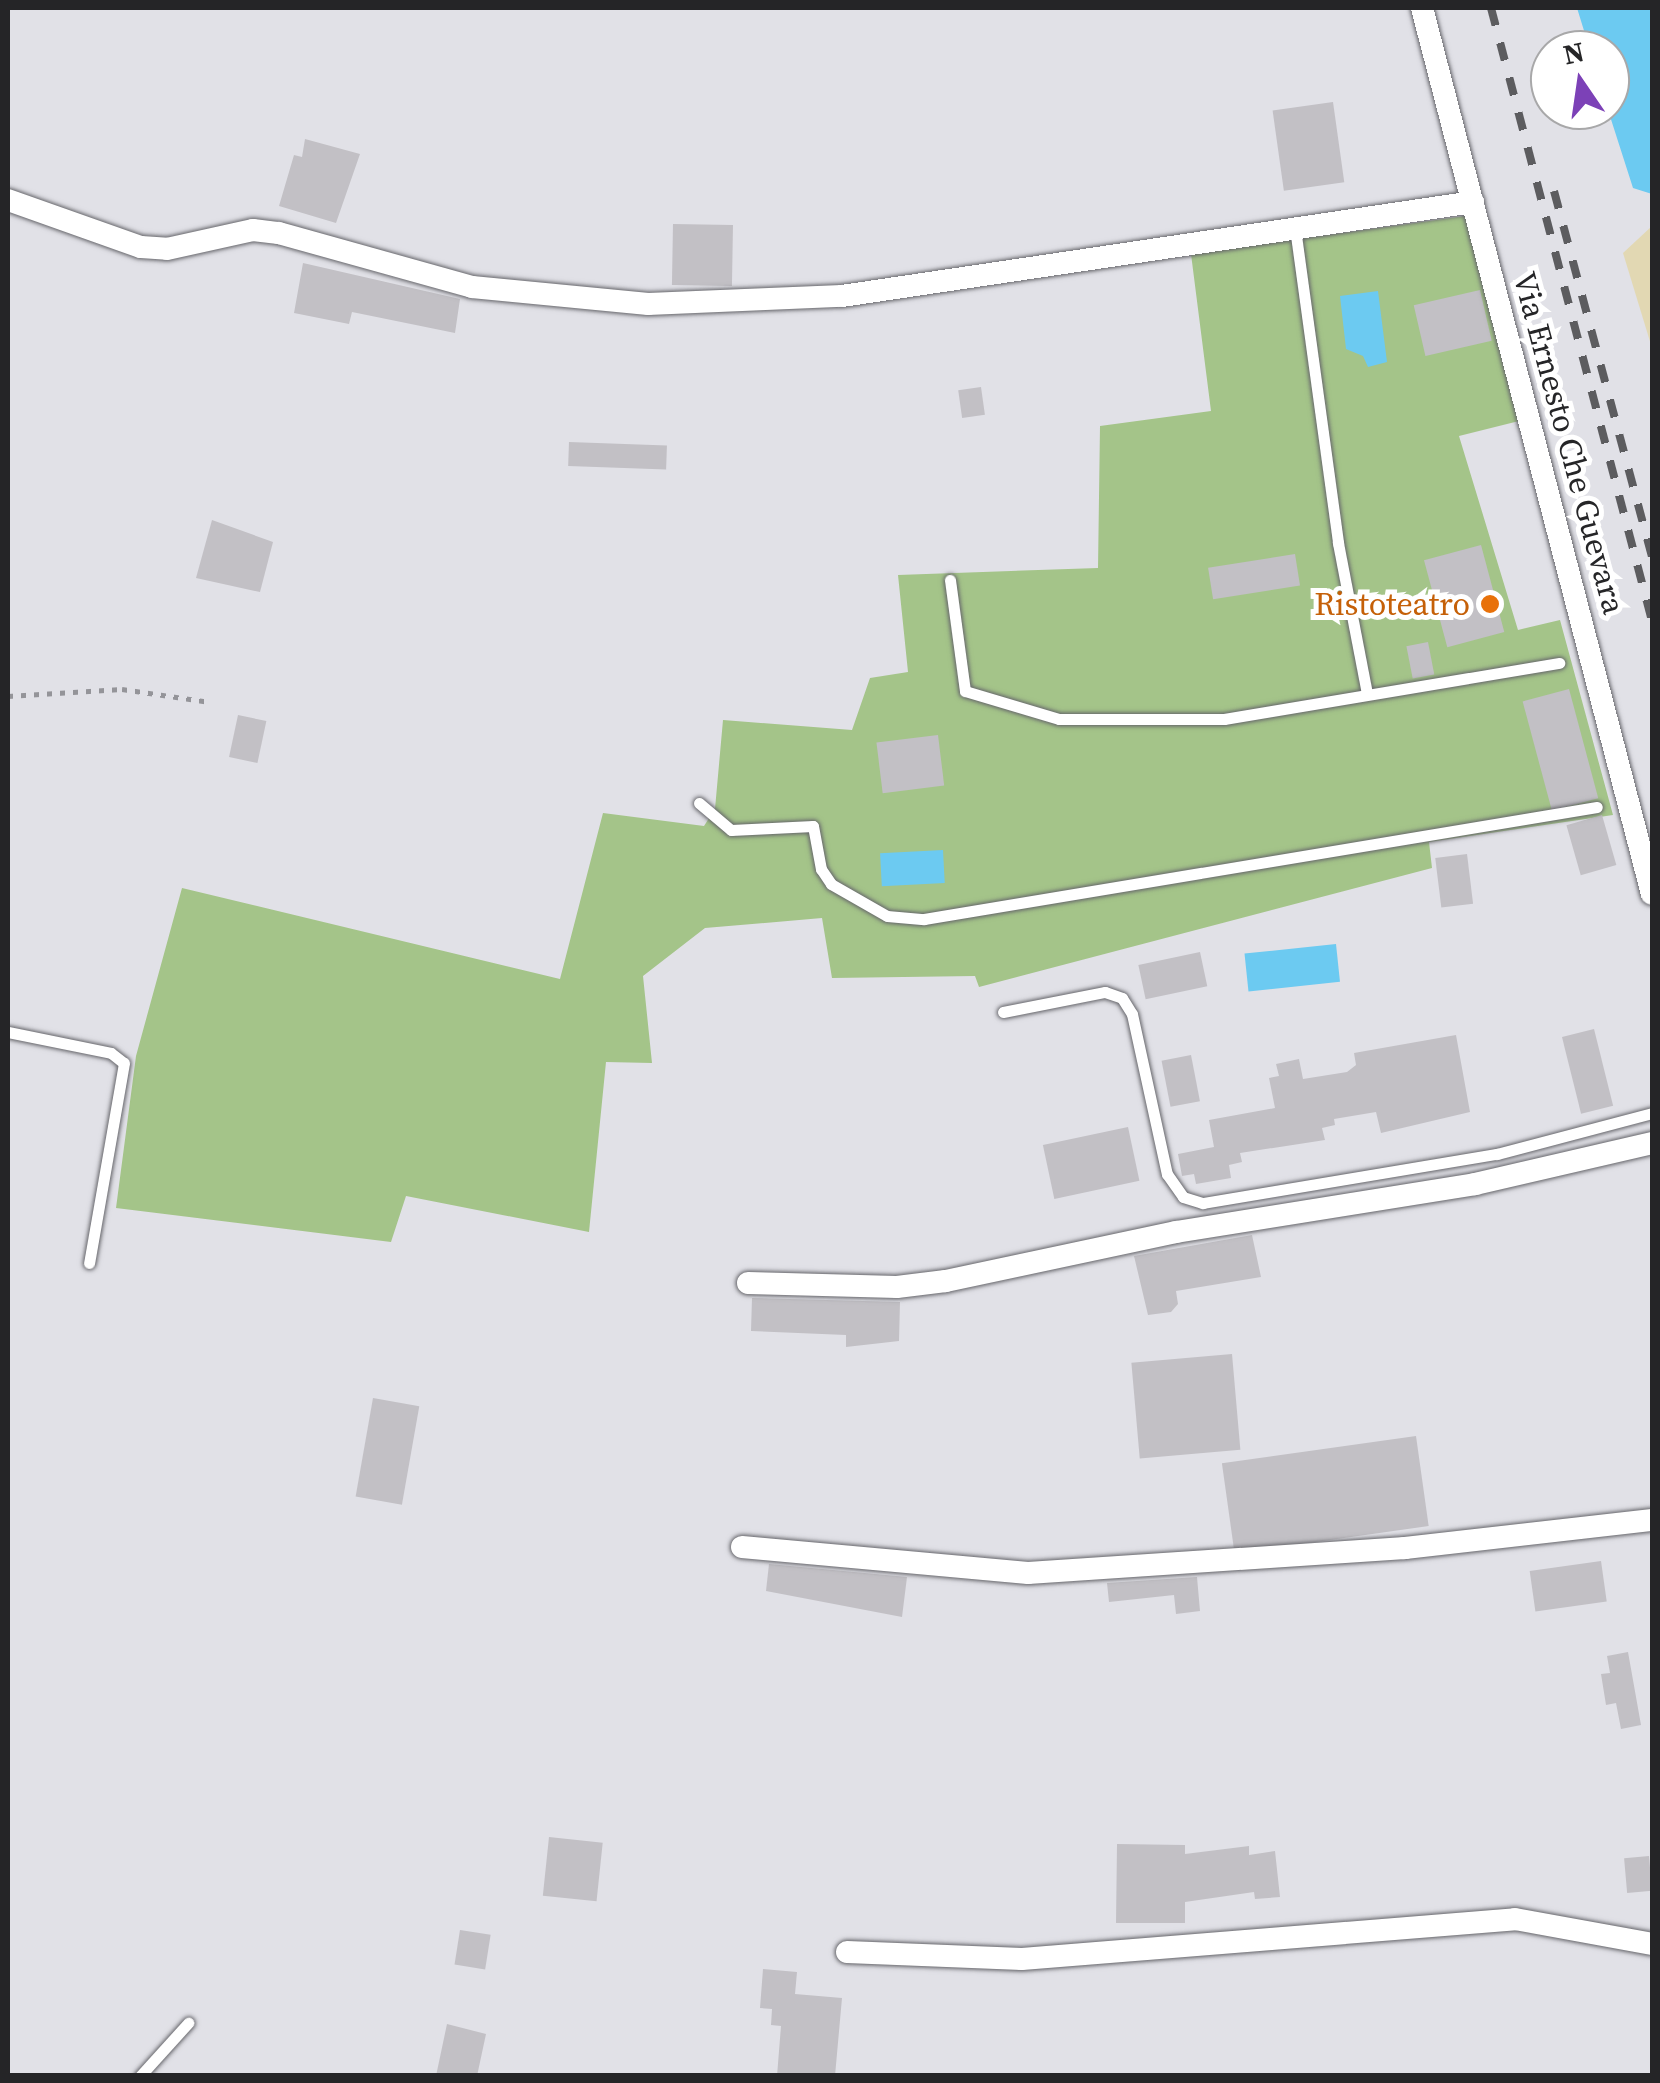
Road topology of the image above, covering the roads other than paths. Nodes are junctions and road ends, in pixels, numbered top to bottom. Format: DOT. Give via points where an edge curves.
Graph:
graph roads {
  1 [pos="1422,8"];
  2 [pos="8,200"];
  3 [pos="1473,202"];
  4 [pos="1295,228"];
  5 [pos="950,580"];
  6 [pos="1559,664"];
  7 [pos="1367,694"];
  8 [pos="699,803"];
  9 [pos="1597,806"];
  10 [pos="1652,894"];
  11 [pos="1003,1012"];
  12 [pos="8,1032"];
  13 [pos="1652,1113"];
  14 [pos="1652,1142"];
  15 [pos="90,1263"];
  16 [pos="748,1283"];
  17 [pos="1652,1520"];
  18 [pos="742,1547"];
  19 [pos="1652,1944"];
  20 [pos="848,1952"];
  21 [pos="188,2023"];
  22 [pos="140,2076"];
  1 -- 3 [label="street, Via Ernesto Che Guevara"];
  2 -- 4 [label="street" via="141,247 167,249 253,230 472,287 648,304 842,296"];
  3 -- 4 [label="street"];
  3 -- 10 [label="street, Via Ernesto Che Guevara"];
  4 -- 7 [label="lane" via="1338,543"];
  5 -- 7 [label="lane" via="965,692 1059,719 1224,719"];
  6 -- 7 [label="lane"];
  8 -- 9 [label="lane" via="731,830 812,826 821,870 831,884 887,916 924,919"];
  11 -- 13 [label="lane" via="1105,992 1122,998 1132,1014 1167,1174 1183,1196 1202,1203 1513,1150"];
  12 -- 15 [label="lane" via="111,1053 124,1064"];
  14 -- 16 [label="street" via="1475,1184 1176,1232 946,1281 897,1287"];
  17 -- 18 [label="street" via="1404,1548 1028,1573"];
  19 -- 20 [label="street" via="1515,1919 1022,1959"];
  21 -- 22 [label="lane"];
}
